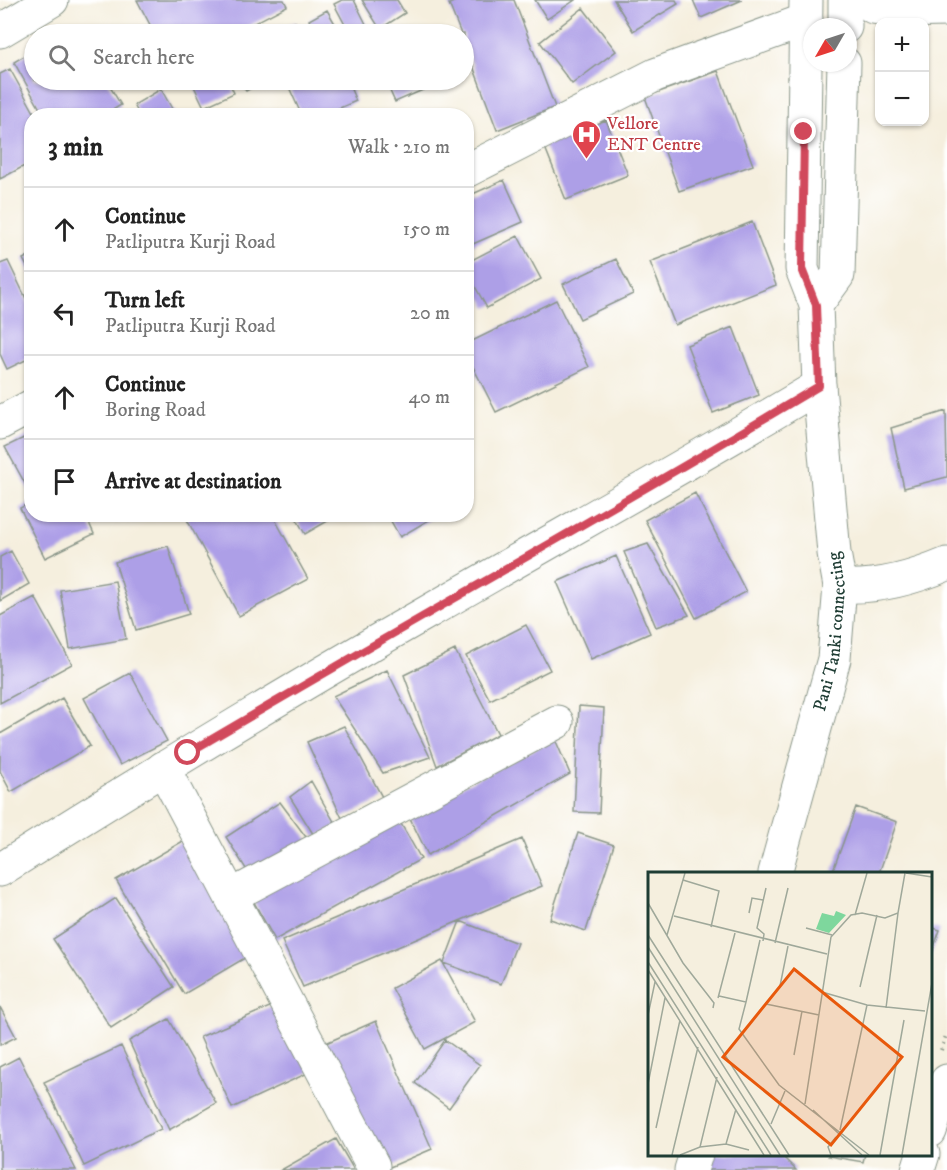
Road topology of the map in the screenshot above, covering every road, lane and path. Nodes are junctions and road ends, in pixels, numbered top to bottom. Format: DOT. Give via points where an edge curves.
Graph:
graph roads {
  1 [pos="52,0"];
  2 [pos="859,4"];
  3 [pos="806,10"];
  4 [pos="947,10"];
  5 [pos="850,18"];
  6 [pos="0,31"];
  7 [pos="844,72"];
  8 [pos="474,167"];
  9 [pos="816,305"];
  10 [pos="819,386"];
  11 [pos="24,410"];
  12 [pos="0,423"];
  13 [pos="947,564"];
  14 [pos="840,586"];
  15 [pos="557,722"];
  16 [pos="163,768"];
  17 [pos="0,869"];
  18 [pos="775,872"];
  19 [pos="231,897"];
  20 [pos="947,1081"];
  21 [pos="932,1125"];
  22 [pos="696,1155"];
  23 [pos="923,1155"];
  24 [pos="373,1166"];
  25 [pos="691,1170"];
  26 [pos="918,1170"];
  1 -- 6 [label="street"];
  2 -- 4 [label="street" via="897,11"];
  2 -- 5 [label="street"];
  3 -- 8 [label="street" via="655,75"];
  3 -- 9 [label="street, Pani Tanki connecting" via="802,269"];
  7 -- 9 [label="street" via="838,275"];
  9 -- 10 [label="street, Pani Tanki connecting"];
  10 -- 14 [label="street, Pani Tanki connecting"];
  10 -- 16 [label="street"];
  11 -- 12 [label="street"];
  13 -- 14 [label="street" via="862,587"];
  14 -- 18 [label="street, Pani Tanki connecting" via="834,659"];
  15 -- 19 [label="street"];
  16 -- 17 [label="street"];
  16 -- 19 [label="street"];
  19 -- 24 [label="street"];
  20 -- 21 [label="street"];
  22 -- 25 [label="street"];
  23 -- 26 [label="street"];
}
